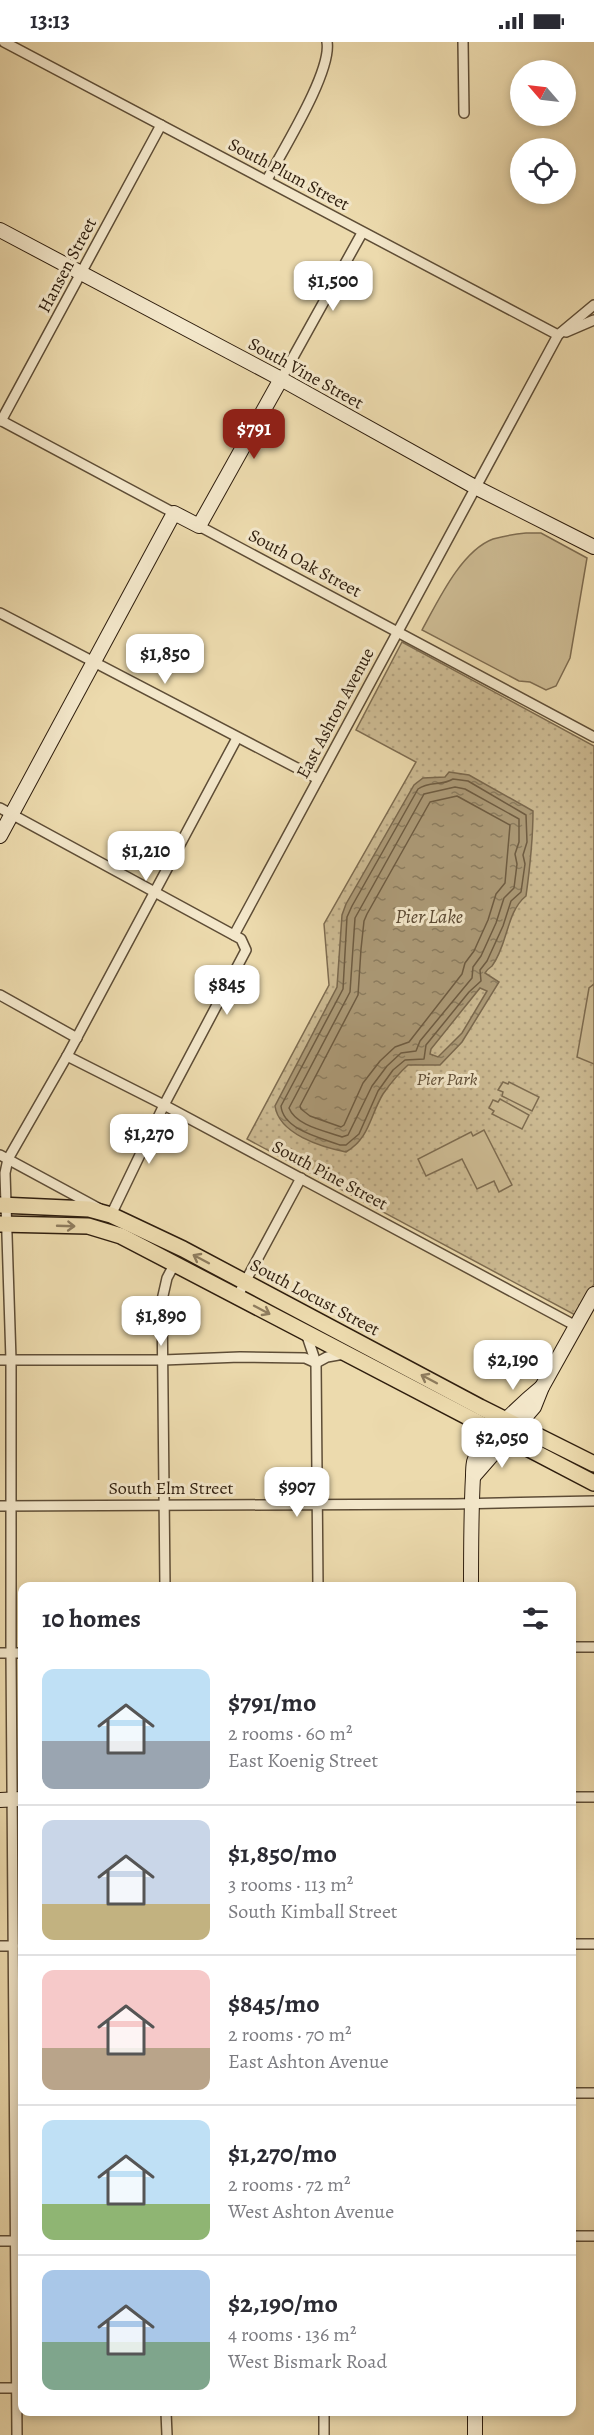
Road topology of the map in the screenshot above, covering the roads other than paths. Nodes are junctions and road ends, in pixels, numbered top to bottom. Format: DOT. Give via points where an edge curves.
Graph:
graph roads {
  1 [pos="4,42"];
  2 [pos="327,42"];
  3 [pos="463,42"];
  4 [pos="464,113"];
  5 [pos="161,125"];
  6 [pos="267,180"];
  7 [pos="0,230"];
  8 [pos="362,233"];
  9 [pos="81,273"];
  10 [pos="594,305"];
  11 [pos="594,320"];
  12 [pos="558,335"];
  13 [pos="281,379"];
  14 [pos="1,421"];
  15 [pos="475,487"];
  16 [pos="174,513"];
  17 [pos="199,526"];
  18 [pos="594,547"];
  19 [pos="0,613"];
  20 [pos="397,633"];
  21 [pos="94,663"];
  22 [pos="594,737"];
  23 [pos="237,738"];
  24 [pos="318,779"];
  25 [pos="6,812"];
  26 [pos="0,836"];
  27 [pos="156,891"];
  28 [pos="234,935"];
  29 [pos="0,995"];
  30 [pos="77,1038"];
  31 [pos="67,1056"];
  32 [pos="164,1105"];
  33 [pos="4,1157"];
  34 [pos="301,1178"];
  35 [pos="3,1205"];
  36 [pos="111,1215"];
  37 [pos="4,1224"];
  38 [pos="175,1263"];
  39 [pos="245,1282"];
  40 [pos="237,1297"];
  41 [pos="593,1298"];
  42 [pos="576,1326"];
  43 [pos="306,1334"];
  44 [pos="344,1354"];
  45 [pos="0,1360"];
  46 [pos="11,1360"];
  47 [pos="163,1360"];
  48 [pos="316,1363"];
  49 [pos="513,1422"];
  50 [pos="500,1435"];
  51 [pos="594,1464"];
  52 [pos="594,1483"];
  53 [pos="594,1501"];
  54 [pos="470,1504"];
  55 [pos="164,1505"];
  56 [pos="317,1505"];
  57 [pos="0,1506"];
  58 [pos="11,1506"];
  59 [pos="165,1582"];
  60 [pos="318,1582"];
  61 [pos="471,1582"];
  62 [pos="576,1647"];
  63 [pos="594,1647"];
  64 [pos="0,1653"];
  65 [pos="11,1653"];
  66 [pos="18,1653"];
  67 [pos="576,1797"];
  68 [pos="594,1797"];
  69 [pos="11,1800"];
  70 [pos="576,1944"];
  71 [pos="594,1944"];
  72 [pos="0,1946"];
  73 [pos="16,1952"];
  74 [pos="576,2093"];
  75 [pos="594,2093"];
  76 [pos="18,2095"];
  77 [pos="576,2236"];
  78 [pos="594,2236"];
  79 [pos="0,2241"];
  80 [pos="18,2241"];
  81 [pos="0,2388"];
  82 [pos="18,2388"];
  83 [pos="18,2412"];
  84 [pos="166,2416"];
  85 [pos="324,2416"];
  86 [pos="476,2416"];
  87 [pos="17,2435"];
  88 [pos="167,2435"];
  89 [pos="324,2435"];
  90 [pos="476,2435"];
  1 -- 5 [label="street, South Plum Street"];
  2 -- 6 [label="street" via="322,74"];
  3 -- 4 [label="street"];
  5 -- 6 [label="street, South Plum Street"];
  5 -- 9 [label="street, Hansen Street"];
  6 -- 8 [label="street, South Plum Street"];
  7 -- 9 [label="street, South Vine Street"];
  8 -- 12 [label="street, South Plum Street"];
  8 -- 13 [label="street"];
  9 -- 13 [label="street, South Vine Street"];
  9 -- 14 [label="street, Hansen Street"];
  10 -- 12 [label="street, East Ashton Avenue"];
  11 -- 12 [label="street"];
  12 -- 15 [label="street, East Ashton Avenue"];
  13 -- 15 [label="street, South Vine Street"];
  13 -- 17 [label="street"];
  14 -- 16 [label="street, South Oak Street"];
  15 -- 18 [label="street, South Vine Street"];
  15 -- 20 [label="street, East Ashton Avenue"];
  16 -- 17 [label="street, South Oak Street"];
  16 -- 21 [label="street"];
  17 -- 20 [label="street, South Oak Street"];
  19 -- 21 [label="street"];
  20 -- 22 [label="street, South Oak Street"];
  20 -- 24 [label="street, East Ashton Avenue"];
  21 -- 23 [label="street"];
  21 -- 25 [label="street"];
  23 -- 24 [label="street"];
  23 -- 27 [label="street"];
  24 -- 28 [label="street, East Ashton Avenue"];
  25 -- 26 [label="street"];
  25 -- 27 [label="street"];
  27 -- 28 [label="street"];
  27 -- 30 [label="street"];
  28 -- 32 [label="street" via="246,950"];
  29 -- 30 [label="street"];
  30 -- 31 [label="street"];
  31 -- 32 [label="street, South Pine Street"];
  31 -- 33 [label="street"];
  32 -- 34 [label="street, South Pine Street"];
  32 -- 36 [label="street"];
  33 -- 35 [label="street"];
  33 -- 36 [label="street"];
  34 -- 39 [label="street"];
  34 -- 42 [label="street, South Pine Street"];
  35 -- 36 [label="main road, South Locust Street" via="89,1209"];
  35 -- 37 [label="street"];
  39 -- 36 [label="main road, South Locust Street, one-way"];
  37 -- 38 [label="main road, South Locust Street, one-way" via="88,1226 121,1236"];
  37 -- 46 [label="street"];
  38 -- 40 [label="main road, South Locust Street"];
  38 -- 47 [label="street" via="162,1300"];
  39 -- 40 [label="street"];
  49 -- 39 [label="main road, South Locust Street, one-way"];
  40 -- 43 [label="main road, South Locust Street, one-way"];
  41 -- 42 [label="street"];
  42 -- 49 [label="street" via="534,1407"];
  43 -- 44 [label="main road, South Locust Street"];
  43 -- 48 [label="street"];
  44 -- 48 [label="street"];
  44 -- 50 [label="main road, South Locust Street"];
  45 -- 46 [label="street"];
  46 -- 47 [label="street"];
  46 -- 58 [label="street"];
  47 -- 48 [label="street" via="305,1358"];
  47 -- 55 [label="street"];
  48 -- 56 [label="street"];
  49 -- 50 [label="street"];
  49 -- 51 [label="main road, South Locust Street"];
  50 -- 52 [label="main road, South Locust Street"];
  50 -- 54 [label="street" via="476,1456"];
  53 -- 54 [label="street, South Elm Street"];
  54 -- 56 [label="street, South Elm Street"];
  54 -- 61 [label="street"];
  55 -- 56 [label="street, South Elm Street"];
  55 -- 58 [label="street, South Elm Street"];
  55 -- 59 [label="street"];
  56 -- 60 [label="street"];
  57 -- 58 [label="street, South Elm Street"];
  58 -- 65 [label="street"];
  62 -- 63 [label="street"];
  64 -- 65 [label="street"];
  65 -- 66 [label="street"];
  65 -- 69 [label="street"];
  67 -- 68 [label="street"];
  69 -- 73 [label="street"];
  70 -- 71 [label="street"];
  72 -- 73 [label="street"];
  73 -- 76 [label="street"];
  74 -- 75 [label="street"];
  77 -- 78 [label="street"];
  79 -- 80 [label="street"];
  81 -- 82 [label="street"];
  83 -- 87 [label="street"];
  84 -- 88 [label="street"];
  85 -- 89 [label="street"];
  86 -- 90 [label="street"];
}
